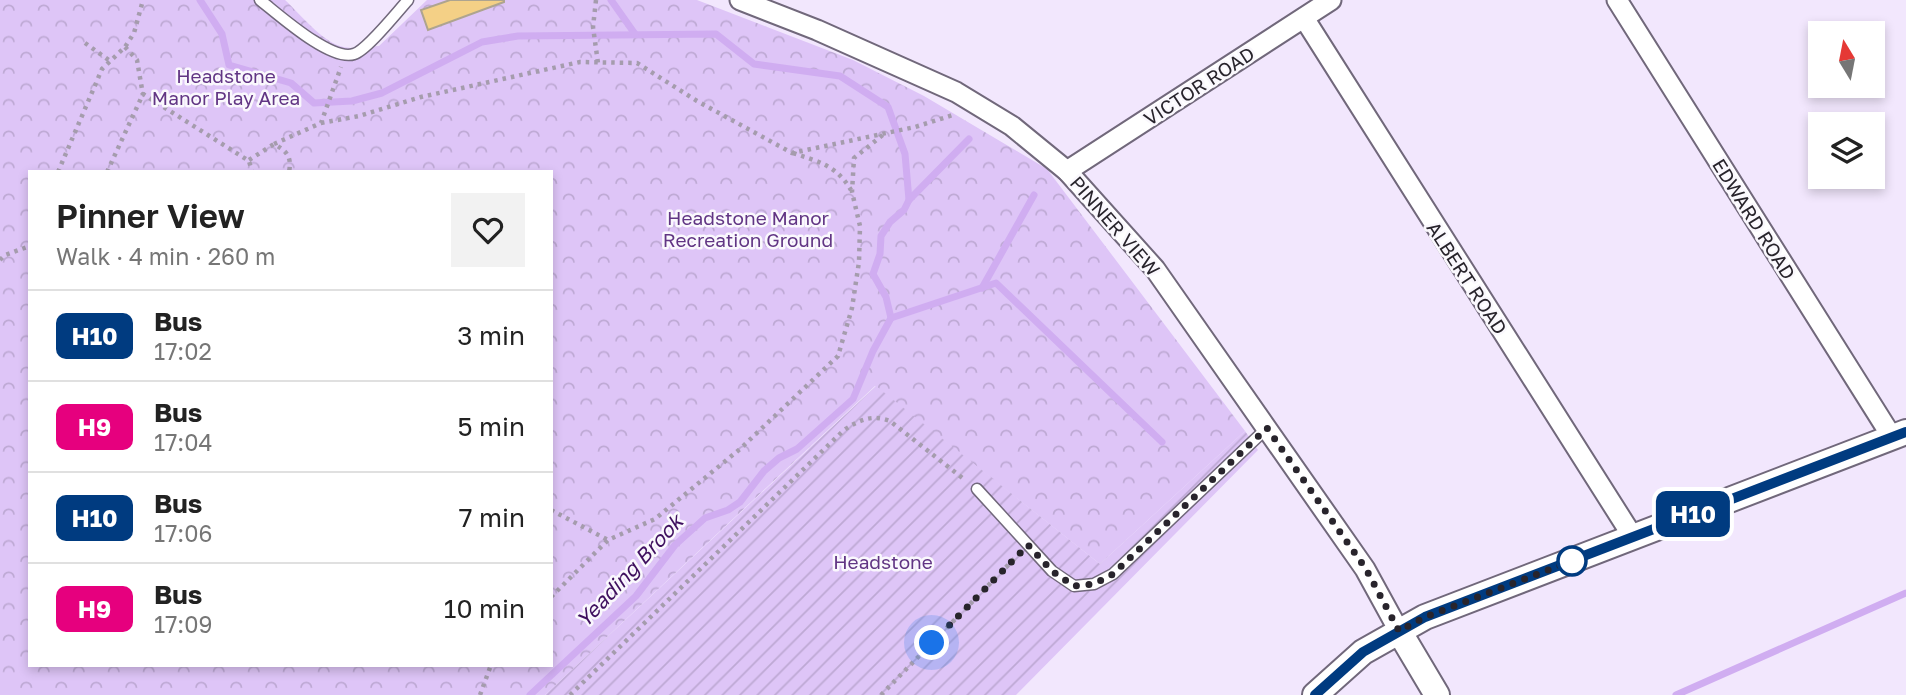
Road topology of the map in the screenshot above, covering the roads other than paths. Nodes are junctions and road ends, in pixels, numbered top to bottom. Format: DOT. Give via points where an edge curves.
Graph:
graph roads {
  1 [pos="260,0"];
  2 [pos="408,0"];
  3 [pos="740,0"];
  4 [pos="1331,0"];
  5 [pos="1617,0"];
  6 [pos="1304,18"];
  7 [pos="1067,171"];
  8 [pos="1267,428"];
  9 [pos="1899,435"];
  10 [pos="977,489"];
  11 [pos="1633,537"];
  12 [pos="1399,631"];
  13 [pos="1315,695"];
  14 [pos="1437,695"];
  1 -- 2 [label="lane" via="324,47 345,55 365,46"];
  3 -- 7 [label="street, PINNER VIEW" via="956,92 1012,126"];
  4 -- 6 [label="street, VICTOR ROAD"];
  5 -- 9 [label="street, EDWARD ROAD"];
  6 -- 7 [label="street, VICTOR ROAD"];
  6 -- 11 [label="street, ALBERT ROAD"];
  7 -- 8 [label="street, PINNER VIEW" via="1155,269"];
  8 -- 10 [label="lane" via="1113,574 1094,584 1074,586 1052,571"];
  8 -- 12 [label="street, PINNER VIEW" via="1366,569"];
  9 -- 11 [label="street"];
  11 -- 12 [label="street"];
  12 -- 13 [label="street" via="1363,652"];
  12 -- 14 [label="street, PINNER VIEW"];
}
